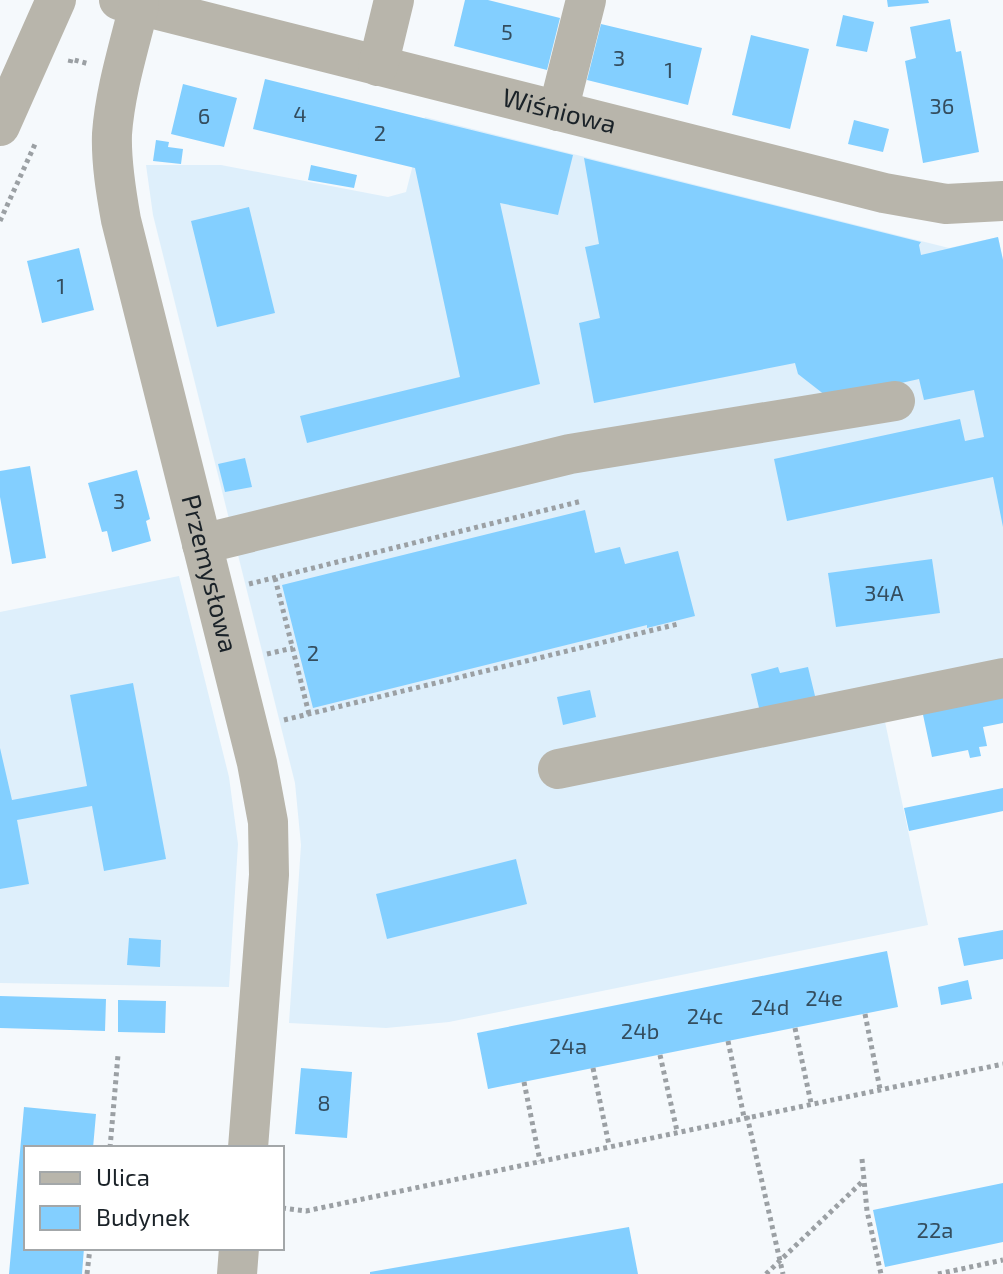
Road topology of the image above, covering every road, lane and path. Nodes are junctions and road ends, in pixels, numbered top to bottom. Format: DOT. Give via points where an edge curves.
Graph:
graph roads {
  1 [pos="56,0"];
  2 [pos="394,0"];
  3 [pos="586,0"];
  4 [pos="129,3"];
  5 [pos="378,66"];
  6 [pos="558,111"];
  7 [pos="0,126"];
  8 [pos="1003,201"];
  9 [pos="895,401"];
  10 [pos="582,501"];
  11 [pos="202,544"];
  12 [pos="275,578"];
  13 [pos="242,586"];
  14 [pos="678,624"];
  15 [pos="293,648"];
  16 [pos="259,656"];
  17 [pos="1003,678"];
  18 [pos="309,714"];
  19 [pos="275,723"];
  20 [pos="558,769"];
  21 [pos="865,1014"];
  22 [pos="795,1028"];
  23 [pos="728,1041"];
  24 [pos="118,1055"];
  25 [pos="660,1055"];
  26 [pos="1003,1064"];
  27 [pos="593,1068"];
  28 [pos="524,1082"];
  29 [pos="880,1089"];
  30 [pos="811,1103"];
  31 [pos="746,1117"];
  32 [pos="677,1131"];
  33 [pos="609,1145"];
  34 [pos="110,1146"];
  35 [pos="248,1146"];
  36 [pos="862,1159"];
  37 [pos="540,1161"];
  38 [pos="864,1180"];
  39 [pos="284,1208"];
  40 [pos="90,1250"];
  41 [pos="239,1250"];
  42 [pos="1003,1260"];
  43 [pos="780,1262"];
  44 [pos="87,1274"];
  45 [pos="237,1274"];
  46 [pos="766,1274"];
  47 [pos="783,1274"];
  48 [pos="881,1274"];
  49 [pos="938,1274"];
  1 -- 7 [label="street"];
  2 -- 5 [label="street"];
  3 -- 6 [label="street"];
  4 -- 5 [label="street, Wiśniowa"];
  4 -- 11 [label="street, Przemysłowa" via="112,135 116,189"];
  5 -- 6 [label="street, Wiśniowa"];
  6 -- 8 [label="street, Wiśniowa" via="916,200"];
  9 -- 11 [label="street" via="570,454"];
  10 -- 12 [label="path"];
  11 -- 35 [label="street, Przemysłowa" via="268,822 269,875"];
  12 -- 13 [label="path"];
  12 -- 15 [label="path"];
  14 -- 18 [label="path"];
  15 -- 16 [label="path"];
  15 -- 18 [label="path"];
  17 -- 20 [label="street"];
  18 -- 19 [label="path"];
  21 -- 29 [label="path"];
  22 -- 30 [label="path"];
  23 -- 31 [label="path"];
  24 -- 34 [label="path"];
  25 -- 32 [label="path"];
  26 -- 29 [label="path"];
  27 -- 33 [label="path"];
  28 -- 37 [label="path"];
  29 -- 30 [label="path"];
  30 -- 31 [label="path"];
  31 -- 32 [label="path"];
  31 -- 43 [label="path"];
  32 -- 33 [label="path"];
  33 -- 37 [label="path"];
  36 -- 38 [label="path"];
  37 -- 39 [label="path" via="306,1211"];
  38 -- 43 [label="path"];
  38 -- 48 [label="path"];
  40 -- 44 [label="path"];
  41 -- 45 [label="street"];
  42 -- 49 [label="path"];
  43 -- 46 [label="path"];
  43 -- 47 [label="path"];
}
